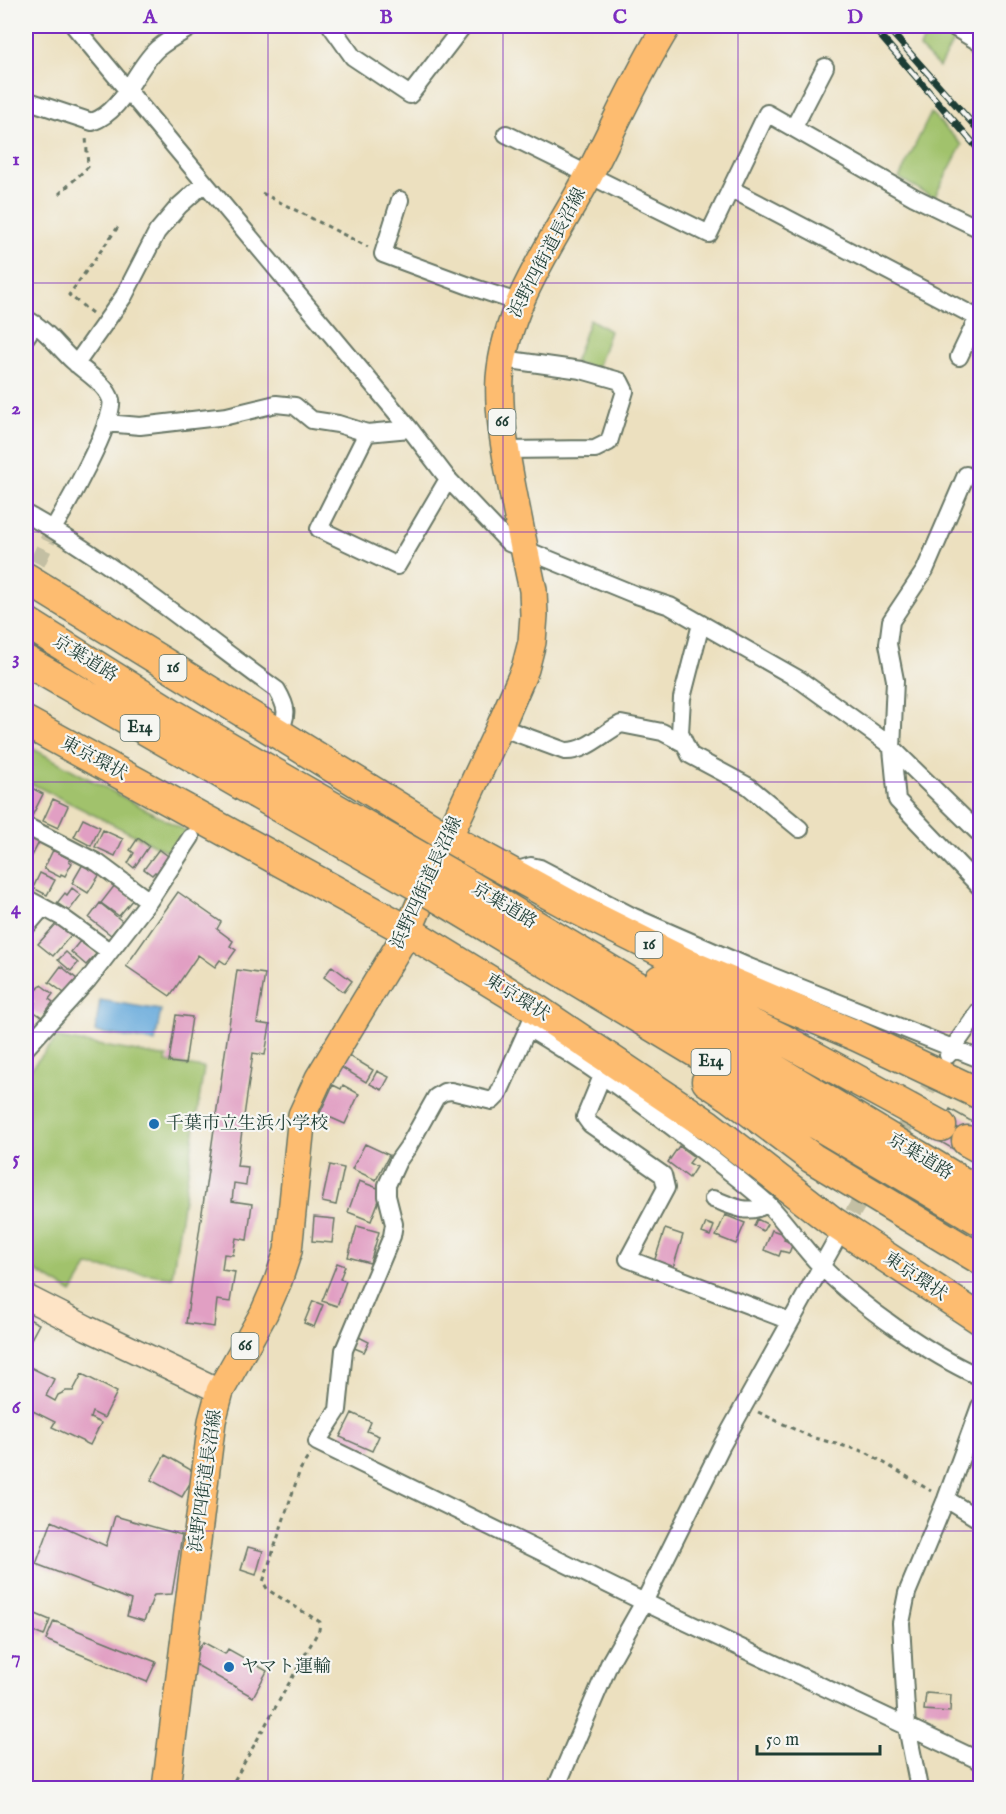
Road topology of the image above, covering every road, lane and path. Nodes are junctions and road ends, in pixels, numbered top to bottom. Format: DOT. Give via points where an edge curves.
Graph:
graph roads {
  1 [pos="74,26"];
  2 [pos="193,26"];
  3 [pos="331,26"];
  4 [pos="463,26"];
  5 [pos="667,26"];
  6 [pos="952,26"];
  7 [pos="173,31"];
  8 [pos="981,43"];
  9 [pos="825,67"];
  10 [pos="128,91"];
  11 [pos="26,100"];
  12 [pos="85,120"];
  13 [pos="794,127"];
  14 [pos="506,134"];
  15 [pos="588,176"];
  16 [pos="205,183"];
  17 [pos="731,189"];
  18 [pos="262,193"];
  19 [pos="60,194"];
  20 [pos="400,200"];
  21 [pos="118,227"];
  22 [pos="981,229"];
  23 [pos="383,254"];
  24 [pos="520,303"];
  25 [pos="979,316"];
  26 [pos="87,322"];
  27 [pos="29,327"];
  28 [pos="959,357"];
  29 [pos="503,359"];
  30 [pos="76,364"];
  31 [pos="106,423"];
  32 [pos="410,429"];
  33 [pos="367,433"];
  34 [pos="505,450"];
  35 [pos="966,475"];
  36 [pos="448,479"];
  37 [pos="26,514"];
  38 [pos="53,529"];
  39 [pos="524,551"];
  40 [pos="27,579"];
  41 [pos="26,622"];
  42 [pos="701,624"];
  43 [pos="26,661"];
  44 [pos="26,722"];
  45 [pos="500,727"];
  46 [pos="278,732"];
  47 [pos="685,744"];
  48 [pos="892,749"];
  49 [pos="262,781"];
  50 [pos="26,826"];
  51 [pos="800,829"];
  52 [pos="981,834"];
  53 [pos="191,837"];
  54 [pos="448,838"];
  55 [pos="511,872"];
  56 [pos="981,887"];
  57 [pos="449,889"];
  58 [pos="26,898"];
  59 [pos="149,901"];
  60 [pos="43,907"];
  61 [pos="524,918"];
  62 [pos="477,921"];
  63 [pos="26,927"];
  64 [pos="408,931"];
  65 [pos="109,951"];
  66 [pos="981,1010"];
  67 [pos="532,1018"];
  68 [pos="857,1036"];
  69 [pos="26,1048"];
  70 [pos="950,1051"];
  71 [pos="981,1059"];
  72 [pos="602,1076"];
  73 [pos="981,1077"];
  74 [pos="981,1094"];
  75 [pos="941,1126"];
  76 [pos="981,1193"];
  77 [pos="713,1199"];
  78 [pos="767,1204"];
  79 [pos="981,1220"];
  80 [pos="835,1242"];
  81 [pos="981,1259"];
  82 [pos="821,1266"];
  83 [pos="26,1297"];
  84 [pos="978,1318"];
  85 [pos="790,1321"];
  86 [pos="981,1377"];
  87 [pos="220,1390"];
  88 [pos="744,1405"];
  89 [pos="981,1406"];
  90 [pos="317,1442"];
  91 [pos="946,1499"];
  92 [pos="981,1520"];
  93 [pos="644,1602"];
  94 [pos="907,1727"];
  95 [pos="981,1761"];
  96 [pos="166,1788"];
  97 [pos="230,1788"];
  98 [pos="556,1788"];
  99 [pos="919,1788"];
  1 -- 10 [label="street"];
  2 -- 7 [label="street"];
  3 -- 4 [label="street" via="353,57 410,94"];
  5 -- 15 [label="main road, 浜野四街道長沼線 / 66" via="644,62"];
  6 -- 8 [label="street"];
  7 -- 10 [label="street" via="142,67"];
  9 -- 13 [label="street"];
  10 -- 12 [label="street" via="101,119"];
  10 -- 16 [label="street"];
  11 -- 12 [label="street"];
  12 -- 19 [label="path" via="88,167"];
  13 -- 17 [label="street" via="767,113"];
  13 -- 22 [label="street" via="914,197"];
  14 -- 15 [label="street"];
  15 -- 17 [label="street" via="709,234"];
  15 -- 24 [label="main road, 浜野四街道長沼線 / 66"];
  16 -- 30 [label="street" via="157,232 124,296"];
  16 -- 32 [label="street"];
  17 -- 25 [label="street"];
  18 -- 23 [label="path"];
  20 -- 23 [label="street"];
  21 -- 26 [label="path" via="69,295 93,314"];
  23 -- 24 [label="street"];
  24 -- 29 [label="main road, 浜野四街道長沼線 / 66"];
  25 -- 28 [label="street"];
  27 -- 30 [label="street" via="47,333"];
  29 -- 34 [label="main road, 浜野四街道長沼線 / 66" via="500,401"];
  29 -- 34 [label="street" via="581,370 621,381 626,391 609,442 595,450"];
  30 -- 31 [label="street" via="105,390 111,401"];
  31 -- 33 [label="street" via="140,426 227,416 276,404 294,406 312,420"];
  31 -- 38 [label="street"];
  32 -- 33 [label="street"];
  32 -- 36 [label="street"];
  33 -- 36 [label="street" via="319,529 397,566"];
  34 -- 39 [label="main road, 浜野四街道長沼線 / 66"];
  35 -- 48 [label="street" via="925,570 891,621 888,644 895,680"];
  36 -- 39 [label="street" via="508,543"];
  37 -- 38 [label="street"];
  38 -- 46 [label="street" via="149,594 277,690 286,712"];
  39 -- 42 [label="street" via="670,606"];
  39 -- 45 [label="main road, 浜野四街道長沼線 / 66" via="532,590 532,642"];
  40 -- 46 [label="highway, 16"];
  41 -- 49 [label="highway, 京葉道路 / E14" via="174,715"];
  42 -- 47 [label="street" via="682,698 680,733"];
  42 -- 48 [label="street" via="800,680"];
  43 -- 49 [label="highway, 京葉道路 / E14" via="131,723"];
  44 -- 64 [label="highway, 東京環状"];
  45 -- 47 [label="street" via="565,751 583,747 621,724 662,732"];
  45 -- 54 [label="main road, 浜野四街道長沼線 / 66"];
  46 -- 54 [label="highway, 16"];
  47 -- 51 [label="street" via="690,755 748,786"];
  48 -- 52 [label="street"];
  48 -- 56 [label="street" via="897,800"];
  49 -- 57 [label="highway, 京葉道路 / E14, bridge"];
  50 -- 59 [label="street" via="98,863"];
  53 -- 59 [label="street"];
  54 -- 55 [label="highway, 16"];
  54 -- 64 [label="main road, 浜野四街道長沼線 / 66"];
  55 -- 68 [label="highway, 16" via="689,965"];
  55 -- 70 [label="street" via="531,866 540,868 634,917"];
  57 -- 61 [label="highway, 京葉道路 / E14"];
  57 -- 62 [label="highway, 京葉道路 / E14"];
  58 -- 60 [label="street"];
  59 -- 65 [label="street"];
  60 -- 63 [label="street"];
  60 -- 65 [label="street"];
  61 -- 75 [label="highway" via="561,930 780,1038"];
  61 -- 76 [label="highway, 京葉道路 / E14"];
  62 -- 79 [label="highway, 京葉道路 / E14"];
  62 -- 81 [label="highway" via="501,950 731,1097 812,1158"];
  64 -- 67 [label="highway, 東京環状"];
  64 -- 87 [label="main road, 浜野四街道長沼線 / 66" via="319,1078 303,1115 288,1251 264,1312"];
  65 -- 69 [label="street"];
  66 -- 70 [label="street"];
  67 -- 72 [label="street"];
  67 -- 84 [label="highway, 東京環状" via="708,1125 833,1221"];
  67 -- 90 [label="street" via="498,1095 492,1101 451,1091 436,1097 398,1161 387,1185 393,1236 344,1350 338,1410"];
  68 -- 73 [label="highway" via="892,1041"];
  68 -- 74 [label="highway, 16"];
  70 -- 71 [label="street"];
  72 -- 78 [label="street"];
  72 -- 85 [label="street" via="585,1117 663,1175 666,1182 628,1259"];
  77 -- 78 [label="street" via="745,1210 757,1210"];
  78 -- 82 [label="street"];
  80 -- 82 [label="street"];
  82 -- 85 [label="street"];
  82 -- 86 [label="street" via="907,1334"];
  83 -- 87 [label="street"];
  85 -- 88 [label="street"];
  87 -- 96 [label="main road, 浜野四街道長沼線 / 66" via="207,1452"];
  88 -- 91 [label="path" via="811,1437 866,1452"];
  88 -- 93 [label="street"];
  89 -- 91 [label="street"];
  90 -- 93 [label="street"];
  90 -- 97 [label="path" via="300,1470 263,1582 268,1590 320,1622 319,1630"];
  91 -- 92 [label="street"];
  91 -- 94 [label="street" via="907,1593 901,1623"];
  93 -- 94 [label="street"];
  93 -- 98 [label="street" via="610,1662"];
  94 -- 95 [label="street"];
  94 -- 99 [label="street"];
}
